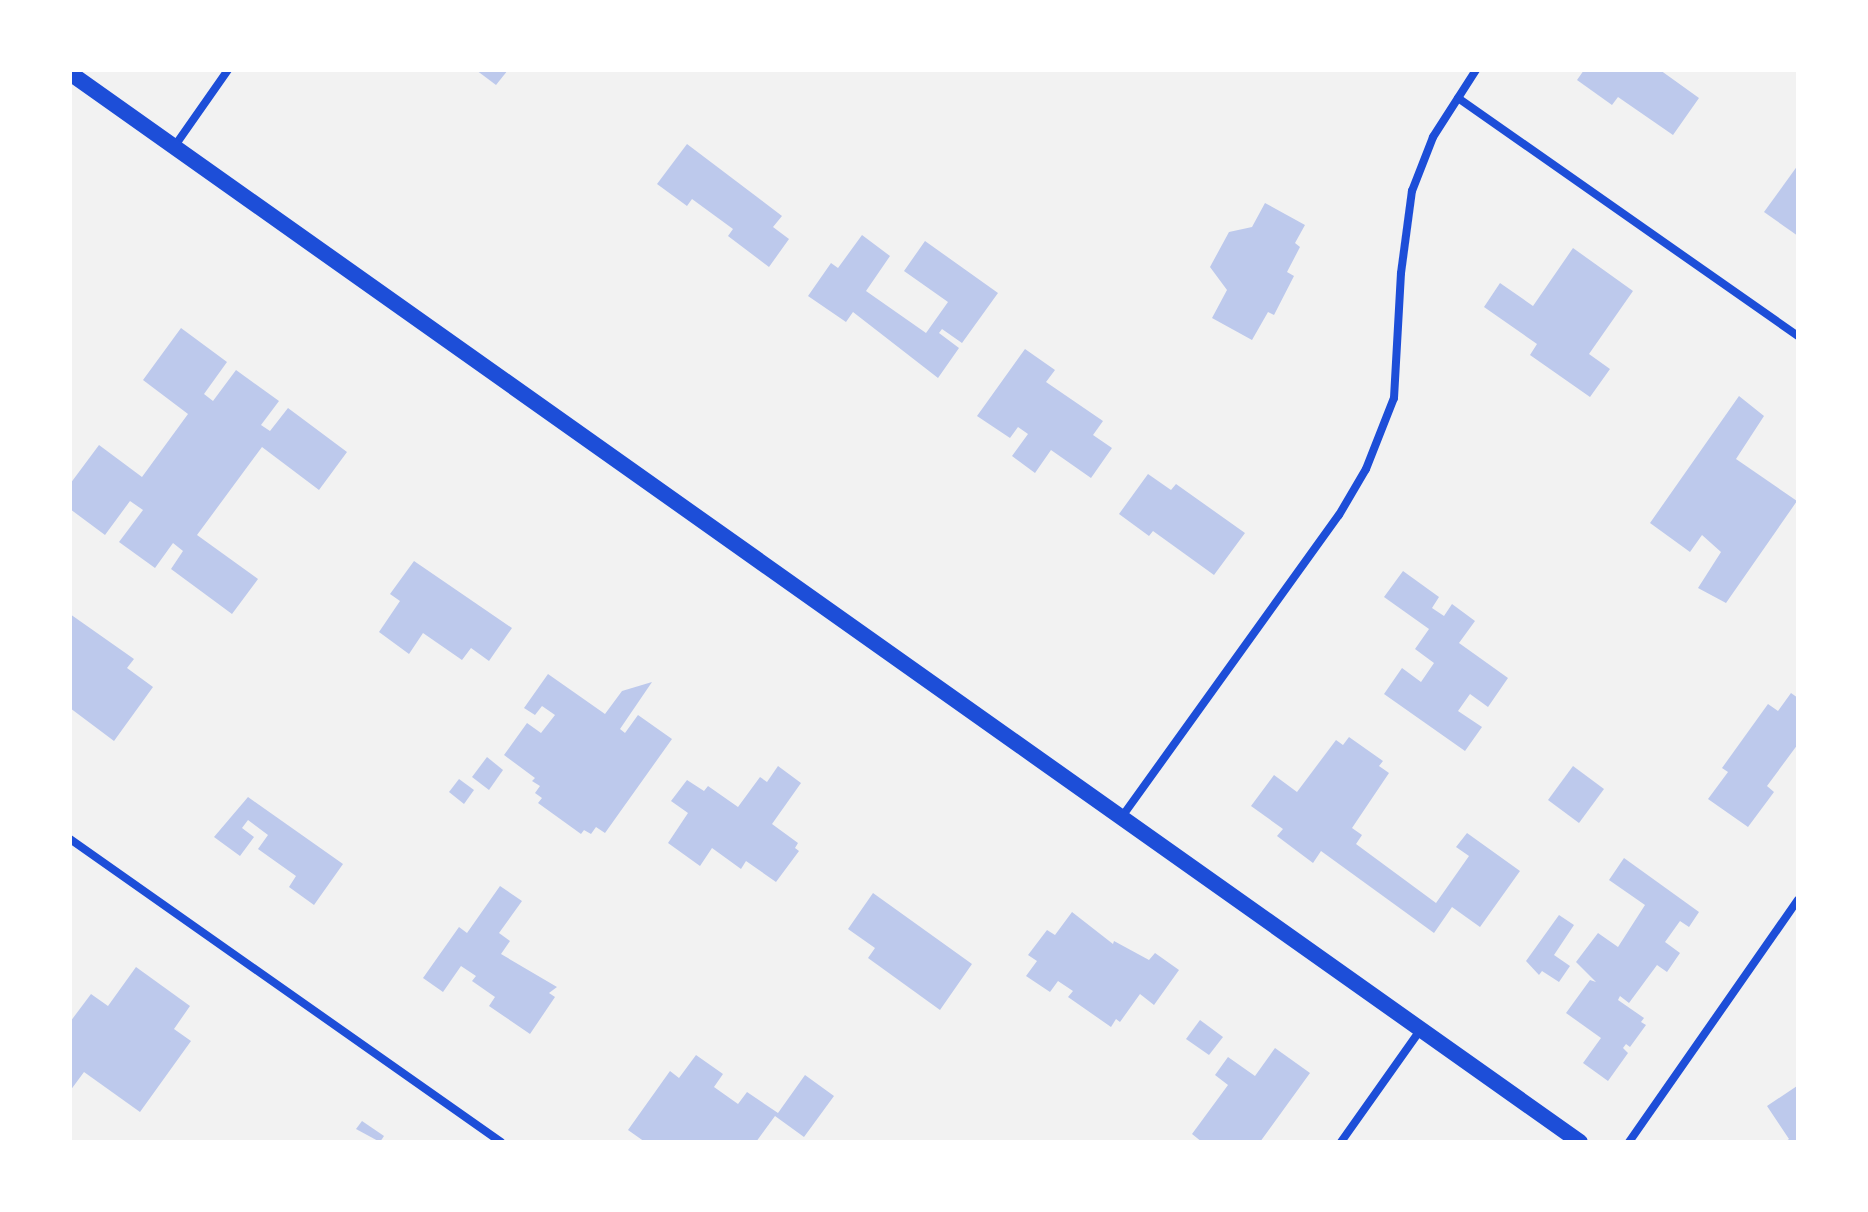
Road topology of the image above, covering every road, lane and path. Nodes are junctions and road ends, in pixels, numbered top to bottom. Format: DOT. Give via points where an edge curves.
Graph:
graph roads {
  1 [pos="228,70"];
  2 [pos="1476,70"];
  3 [pos="70,73"];
  4 [pos="1458,98"];
  5 [pos="174,147"];
  6 [pos="1798,336"];
  7 [pos="1121,818"];
  8 [pos="70,839"];
  9 [pos="1798,900"];
  10 [pos="1421,1029"];
  11 [pos="501,1142"];
  12 [pos="1341,1142"];
  13 [pos="1580,1142"];
  14 [pos="1629,1142"];
  1 -- 5 [label="street"];
  2 -- 4 [label="street"];
  3 -- 5 [label="main road"];
  4 -- 6 [label="street"];
  4 -- 7 [label="street" via="1420,164 1412,191 1394,398 1366,469 1339,515"];
  5 -- 7 [label="main road"];
  7 -- 10 [label="main road"];
  8 -- 11 [label="street"];
  9 -- 14 [label="street"];
  10 -- 12 [label="street"];
  10 -- 13 [label="main road"];
}
